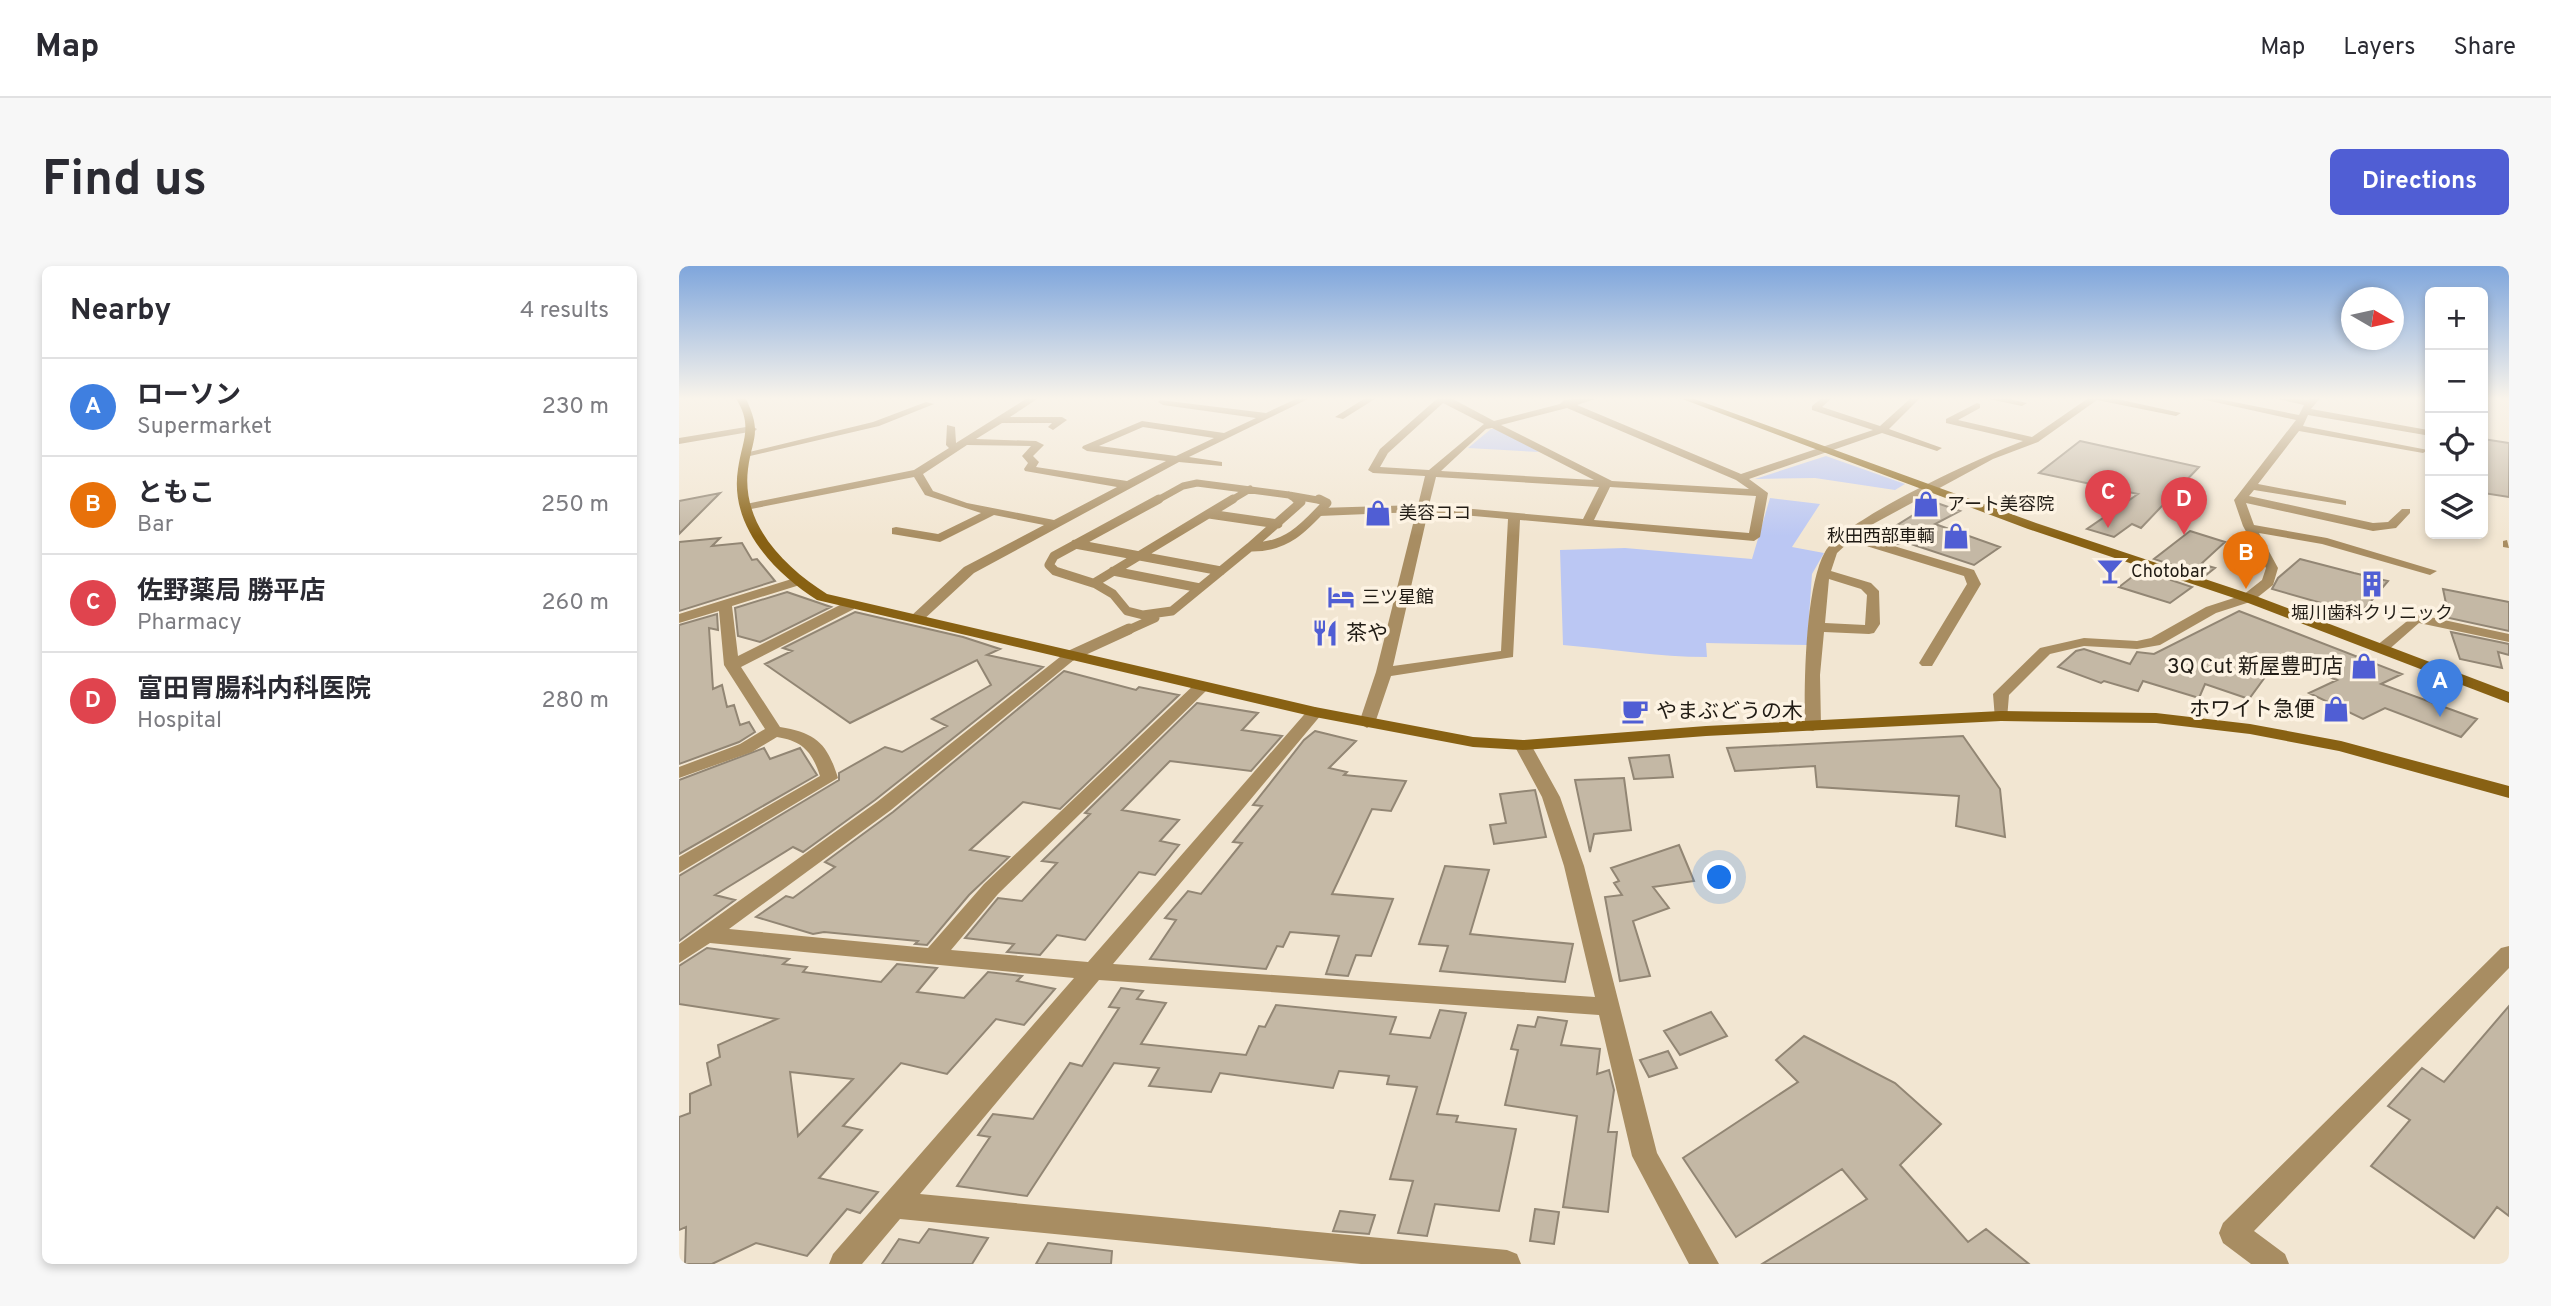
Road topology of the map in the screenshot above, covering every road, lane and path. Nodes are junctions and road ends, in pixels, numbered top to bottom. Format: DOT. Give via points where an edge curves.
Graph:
graph roads {
  1 [pos="751,444"];
  2 [pos="791,444"];
  3 [pos="951,444"];
  4 [pos="1012,444"];
  5 [pos="1034,444"];
  6 [pos="1097,444"];
  7 [pos="1209,444"];
  8 [pos="1392,444"];
  9 [pos="1465,444"];
  10 [pos="1532,444"];
  11 [pos="1659,444"];
  12 [pos="1806,444"];
  13 [pos="1846,444"];
  14 [pos="1923,444"];
  15 [pos="2025,444"];
  16 [pos="2282,444"];
  17 [pos="2404,444"];
  18 [pos="963,445"];
  19 [pos="1937,448"];
  20 [pos="2423,450"];
  21 [pos="1826,451"];
  22 [pos="750,453"];
  23 [pos="1177,459"];
  24 [pos="1217,464"];
  25 [pos="917,473"];
  26 [pos="1431,474"];
  27 [pos="1740,478"];
  28 [pos="1607,482"];
  29 [pos="1128,485"];
  30 [pos="2252,486"];
  31 [pos="1250,489"];
  32 [pos="1932,489"];
  33 [pos="1762,494"];
  34 [pos="1289,495"];
  35 [pos="2241,498"];
  36 [pos="2342,503"];
  37 [pos="746,507"];
  38 [pos="1420,508"];
  39 [pos="2406,510"];
  40 [pos="992,512"];
  41 [pos="1319,512"];
  42 [pos="1209,514"];
  43 [pos="1514,517"];
  44 [pos="1055,524"];
  45 [pos="1278,524"];
  46 [pos="1586,524"];
  47 [pos="2250,528"];
  48 [pos="896,531"];
  49 [pos="1848,536"];
  50 [pos="1075,544"];
  51 [pos="1250,547"];
  52 [pos="1140,556"];
  53 [pos="1221,571"];
  54 [pos="2430,571"];
  55 [pos="1113,572"];
  56 [pos="1825,573"];
  57 [pos="798,581"];
  58 [pos="1094,583"];
  59 [pos="1200,588"];
  60 [pos="2248,598"];
  61 [pos="725,604"];
  62 [pos="849,606"];
  63 [pos="1172,611"];
  64 [pos="679,619"];
  65 [pos="916,619"];
  66 [pos="1817,627"];
  67 [pos="2509,638"];
  68 [pos="2381,649"];
  69 [pos="1070,656"];
  70 [pos="1927,663"];
  71 [pos="732,665"];
  72 [pos="1384,672"];
  73 [pos="1202,686"];
  74 [pos="2509,698"];
  75 [pos="1315,712"];
  76 [pos="2001,716"];
  77 [pos="1367,723"];
  78 [pos="1813,726"];
  79 [pos="774,731"];
  80 [pos="1523,745"];
  81 [pos="679,773"];
  82 [pos="2509,792"];
  83 [pos="679,866"];
  84 [pos="706,935"];
  85 [pos="2509,954"];
  86 [pos="679,955"];
  87 [pos="934,955"];
  88 [pos="1091,971"];
  89 [pos="1608,1007"];
  90 [pos="894,1206"];
  91 [pos="1436,1261"];
  92 [pos="843,1264"];
  93 [pos="1507,1264"];
  94 [pos="1705,1264"];
  95 [pos="2275,1264"];
  1 -- 22 [label="street"];
  2 -- 22 [label="street"];
  3 -- 18 [label="street"];
  4 -- 18 [label="street"];
  5 -- 29 [label="street" via="1039,445 1027,456 1034,462 1029,469"];
  6 -- 23 [label="street" via="1087,448"];
  7 -- 23 [label="street"];
  8 -- 26 [label="street" via="1373,470"];
  9 -- 26 [label="street"];
  10 -- 28 [label="street"];
  11 -- 27 [label="street"];
  12 -- 21 [label="street"];
  13 -- 21 [label="street"];
  14 -- 19 [label="street"];
  15 -- 32 [label="street" via="1989,457"];
  16 -- 30 [label="street"];
  17 -- 20 [label="street"];
  18 -- 25 [label="street"];
  21 -- 27 [label="street"];
  21 -- 32 [label="street"];
  22 -- 37 [label="street" via="743,466"];
  23 -- 24 [label="street"];
  23 -- 29 [label="street"];
  25 -- 37 [label="street"];
  25 -- 40 [label="street" via="929,494"];
  26 -- 28 [label="street"];
  26 -- 38 [label="street"];
  27 -- 33 [label="street"];
  28 -- 33 [label="street"];
  28 -- 46 [label="street"];
  29 -- 44 [label="street"];
  30 -- 35 [label="street"];
  30 -- 36 [label="street"];
  31 -- 34 [label="lane"];
  31 -- 42 [label="lane"];
  31 -- 50 [label="lane" via="1205,483 1184,486"];
  32 -- 49 [label="street"];
  32 -- 60 [label="street"];
  33 -- 46 [label="street" via="1754,537"];
  34 -- 41 [label="lane" via="1327,503"];
  34 -- 45 [label="lane" via="1301,502"];
  35 -- 39 [label="street" via="2373,527 2392,525"];
  35 -- 47 [label="street" via="2243,518"];
  37 -- 57 [label="street" via="759,539"];
  38 -- 41 [label="street"];
  38 -- 43 [label="street"];
  38 -- 72 [label="street"];
  40 -- 44 [label="street"];
  40 -- 48 [label="street" via="940,538"];
  41 -- 51 [label="lane" via="1282,545"];
  42 -- 45 [label="lane"];
  42 -- 52 [label="lane"];
  43 -- 46 [label="street"];
  43 -- 72 [label="street" via="1508,654"];
  44 -- 65 [label="street" via="969,570"];
  45 -- 51 [label="lane"];
  47 -- 54 [label="street" via="2323,541"];
  47 -- 60 [label="street" via="2272,568 2268,582"];
  49 -- 56 [label="street" via="1831,552"];
  49 -- 70 [label="street" via="1969,573 1974,584"];
  50 -- 52 [label="lane"];
  50 -- 58 [label="lane" via="1054,556 1049,565"];
  51 -- 53 [label="lane"];
  52 -- 53 [label="lane"];
  52 -- 55 [label="lane"];
  53 -- 59 [label="lane"];
  55 -- 58 [label="lane"];
  55 -- 59 [label="lane"];
  56 -- 66 [label="street"];
  56 -- 66 [label="street" via="1866,586 1874,594 1873,624 1869,630"];
  57 -- 61 [label="street"];
  57 -- 62 [label="street" via="822,597"];
  58 -- 63 [label="lane" via="1117,594 1127,611 1143,615"];
  59 -- 63 [label="lane"];
  60 -- 68 [label="street"];
  60 -- 76 [label="street" via="2211,610 2155,642 2084,642 2045,651 2001,694"];
  61 -- 64 [label="street"];
  61 -- 71 [label="street"];
  62 -- 65 [label="street"];
  62 -- 71 [label="street"];
  63 -- 69 [label="lane"];
  65 -- 69 [label="street"];
  66 -- 78 [label="street"];
  67 -- 68 [label="street" via="2416,618"];
  68 -- 74 [label="street"];
  69 -- 73 [label="street"];
  69 -- 84 [label="street" via="884,806"];
  71 -- 79 [label="street"];
  72 -- 77 [label="street"];
  73 -- 75 [label="street"];
  73 -- 87 [label="street" via="991,889"];
  75 -- 77 [label="street"];
  75 -- 88 [label="street"];
  76 -- 78 [label="street"];
  76 -- 82 [label="street" via="2156,718 2250,729 2341,746"];
  77 -- 80 [label="street" via="1473,742"];
  78 -- 80 [label="street"];
  79 -- 81 [label="street" via="746,748"];
  79 -- 83 [label="street" via="804,736 822,752 829,778"];
  80 -- 89 [label="street" via="1551,796 1574,866"];
  84 -- 86 [label="street"];
  84 -- 87 [label="street"];
  85 -- 95 [label="street" via="2233,1233"];
  87 -- 88 [label="street"];
  88 -- 89 [label="street"];
  88 -- 90 [label="street"];
  89 -- 94 [label="street" via="1645,1156"];
  90 -- 91 [label="street"];
  90 -- 92 [label="street"];
  91 -- 93 [label="street"];
}
